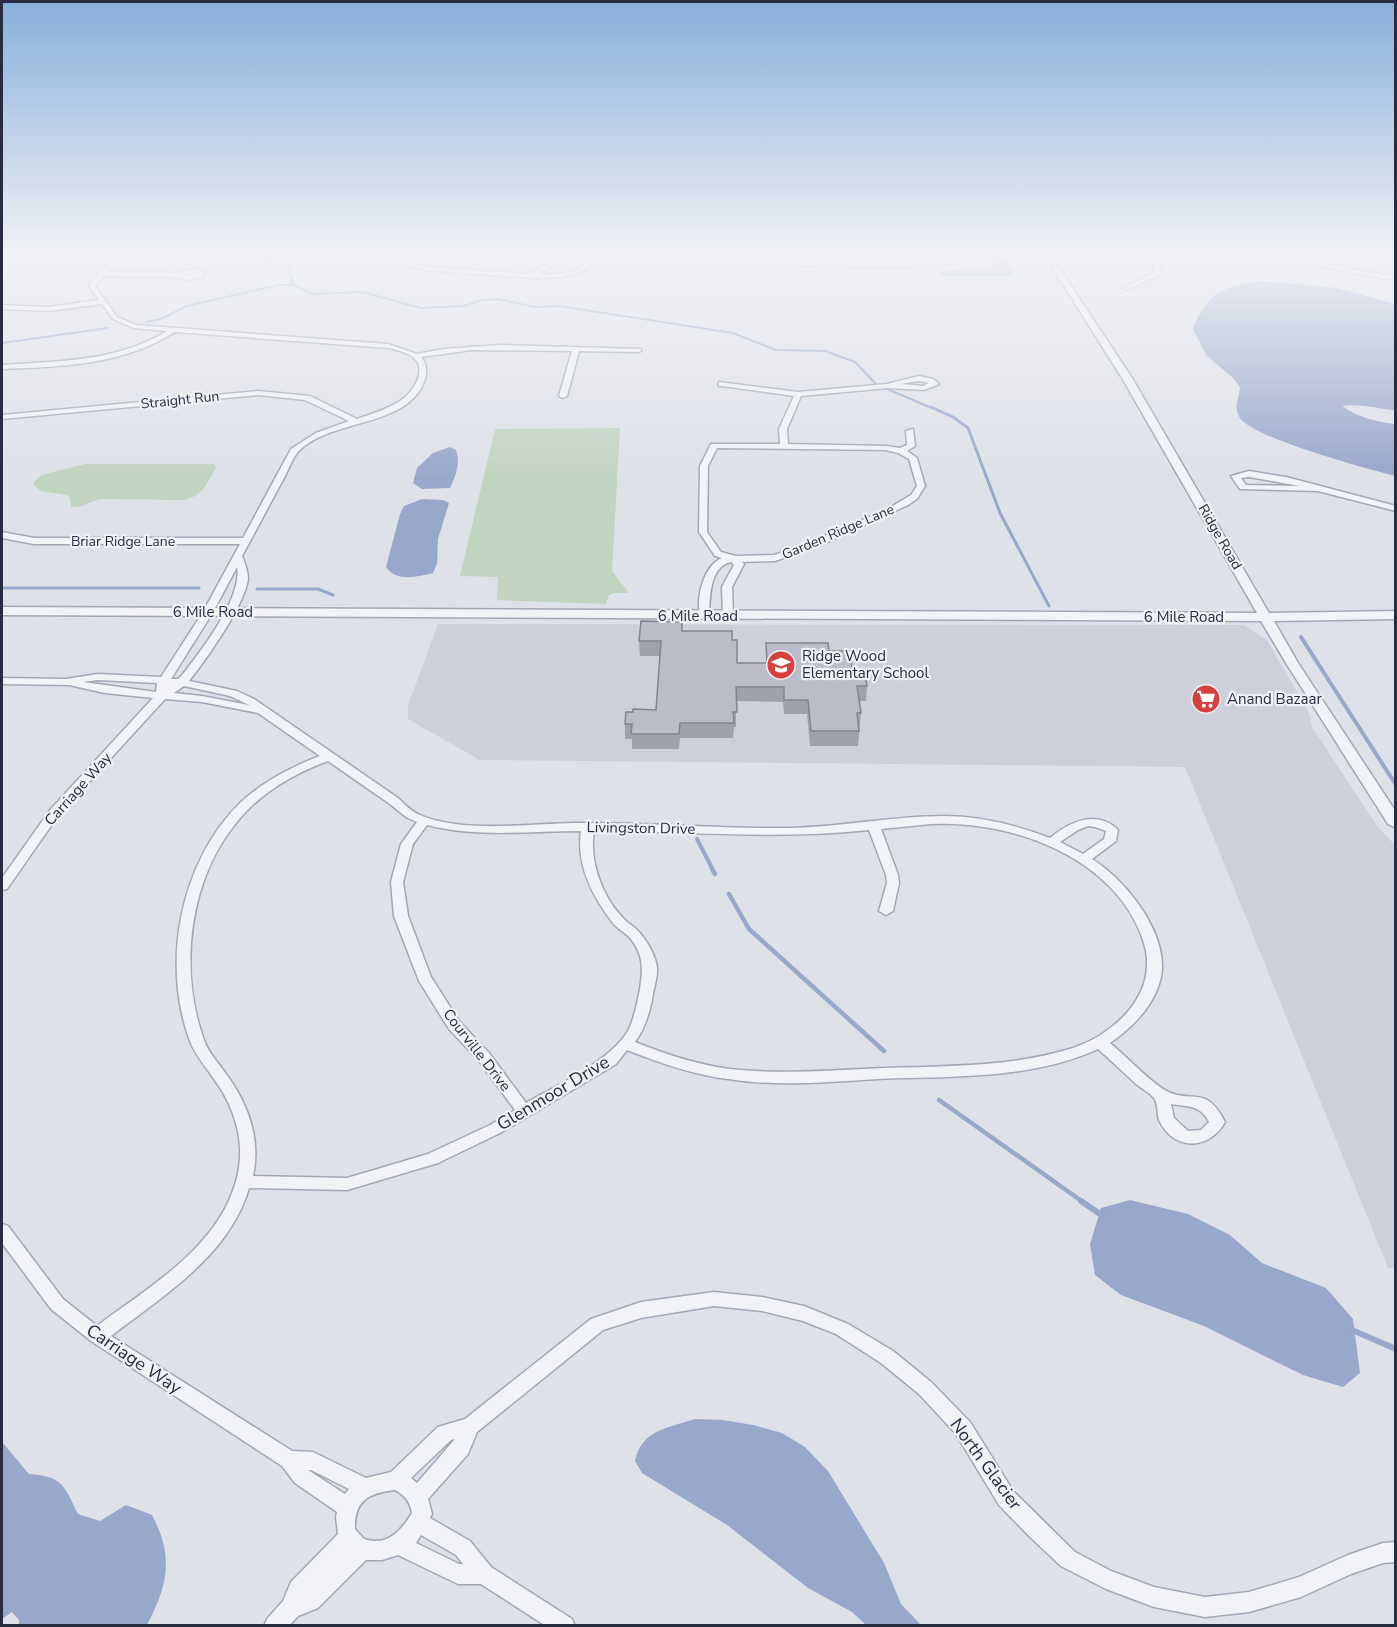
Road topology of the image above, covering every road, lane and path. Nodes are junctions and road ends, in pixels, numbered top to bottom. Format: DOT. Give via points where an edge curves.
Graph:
graph roads {
  1 [pos="152,327"];
  2 [pos="1094,327"];
  3 [pos="174,330"];
  4 [pos="576,350"];
  5 [pos="639,350"];
  6 [pos="417,357"];
  7 [pos="2,367"];
  8 [pos="722,384"];
  9 [pos="888,386"];
  10 [pos="798,394"];
  11 [pos="563,396"];
  12 [pos="2,417"];
  13 [pos="354,420"];
  14 [pos="910,431"];
  15 [pos="784,448"];
  16 [pos="901,451"];
  17 [pos="1316,489"];
  18 [pos="1395,509"];
  19 [pos="2,535"];
  20 [pos="245,541"];
  21 [pos="238,557"];
  22 [pos="732,558"];
  23 [pos="2,611"];
  24 [pos="208,612"];
  25 [pos="227,612"];
  26 [pos="1395,615"];
  27 [pos="704,616"];
  28 [pos="728,616"];
  29 [pos="1266,617"];
  30 [pos="2,681"];
  31 [pos="67,682"];
  32 [pos="164,682"];
  33 [pos="180,683"];
  34 [pos="160,697"];
  35 [pos="261,710"];
  36 [pos="330,756"];
  37 [pos="424,821"];
  38 [pos="1395,824"];
  39 [pos="874,826"];
  40 [pos="588,827"];
  41 [pos="1052,842"];
  42 [pos="1085,858"];
  43 [pos="2,886"];
  44 [pos="886,911"];
  45 [pos="1100,1042"];
  46 [pos="626,1044"];
  47 [pos="1163,1096"];
  48 [pos="524,1112"];
  49 [pos="244,1182"];
  50 [pos="2,1232"];
  51 [pos="97,1336"];
  52 [pos="470,1426"];
  53 [pos="289,1460"];
  54 [pos="394,1481"];
  55 [pos="366,1488"];
  56 [pos="417,1497"];
  57 [pos="347,1508"];
  58 [pos="418,1522"];
  59 [pos="355,1543"];
  60 [pos="399,1545"];
  61 [pos="1395,1552"];
  62 [pos="484,1574"];
  63 [pos="274,1626"];
  64 [pos="566,1626"];
  1 -- 3 [label="street"];
  2 -- 29 [label="street, Ridge Road"];
  3 -- 6 [label="street" via="376,345 397,348"];
  3 -- 7 [label="street" via="150,346 123,354"];
  4 -- 5 [label="street"];
  4 -- 6 [label="street" via="484,346"];
  4 -- 11 [label="street"];
  6 -- 13 [label="street, Carriage Way" via="424,367 416,392 402,404"];
  8 -- 10 [label="street"];
  9 -- 9 [label="street" via="924,388 935,384 921,378"];
  9 -- 10 [label="street"];
  10 -- 15 [label="street" via="783,429"];
  12 -- 13 [label="street, Straight Run" via="264,393 307,399"];
  13 -- 20 [label="street, Carriage Way" via="313,436 294,452"];
  14 -- 16 [label="street" via="911,446"];
  15 -- 16 [label="street"];
  15 -- 22 [label="street" via="714,446 704,466 703,532 718,554"];
  16 -- 22 [label="street, Garden Ridge Lane" via="913,458 921,486 914,497 778,558"];
  17 -- 17 [label="street" via="1269,477 1235,476 1244,487"];
  17 -- 18 [label="street"];
  19 -- 20 [label="street, Briar Ridge Lane" via="34,541"];
  20 -- 21 [label="street, Carriage Way"];
  21 -- 24 [label="street, Carriage Way"];
  21 -- 25 [label="street, Carriage Way" via="243,582"];
  22 -- 27 [label="street" via="720,562 706,585"];
  22 -- 28 [label="street" via="739,564 727,587"];
  23 -- 24 [label="street, 6 Mile Road"];
  24 -- 25 [label="street, 6 Mile Road"];
  24 -- 32 [label="street, Carriage Way"];
  25 -- 27 [label="street, 6 Mile Road"];
  25 -- 33 [label="street, Carriage Way"];
  26 -- 29 [label="street, 6 Mile Road"];
  27 -- 28 [label="street, 6 Mile Road"];
  28 -- 29 [label="street, 6 Mile Road"];
  29 -- 38 [label="street, Ridge Road"];
  30 -- 31 [label="street"];
  31 -- 32 [label="street, Livingston Drive" via="99,676"];
  31 -- 34 [label="street, Livingston Drive"];
  32 -- 33 [label="street, Livingston Drive"];
  32 -- 34 [label="street, Carriage Way"];
  33 -- 34 [label="street, Carriage Way"];
  33 -- 35 [label="street, Livingston Drive" via="244,697"];
  34 -- 35 [label="street, Livingston Drive"];
  34 -- 43 [label="street, Carriage Way" via="54,813"];
  35 -- 36 [label="street, Livingston Drive"];
  36 -- 37 [label="street, Livingston Drive" via="405,812"];
  36 -- 49 [label="street" via="282,778 235,816 203,868 185,927 185,1004 198,1045 240,1111 249,1140"];
  37 -- 40 [label="street, Livingston Drive" via="493,829"];
  37 -- 48 [label="street, Courville Drive" via="407,844 397,882 401,916 424,978 454,1025 484,1057"];
  39 -- 40 [label="street, Livingston Drive" via="787,832"];
  39 -- 41 [label="street, Livingston Drive" via="948,820 991,825"];
  39 -- 44 [label="street" via="892,875"];
  40 -- 46 [label="street, Glenmoor Drive" via="585,846 593,880 619,922 634,934 650,968 643,1010"];
  41 -- 42 [label="street, Livingston Drive"];
  41 -- 42 [label="street" via="1073,826 1088,821 1112,830 1110,841"];
  42 -- 45 [label="street, Livingston Drive" via="1125,895 1147,932 1156,967 1146,1001 1134,1016"];
  45 -- 46 [label="street, Livingston Drive" via="1073,1053 1023,1064 771,1076 712,1071"];
  45 -- 47 [label="street"];
  46 -- 48 [label="street, Glenmoor Drive" via="611,1060"];
  48 -- 49 [label="street, Glenmoor Drive" via="432,1159 347,1184"];
  49 -- 51 [label="street" via="223,1228 191,1264"];
  50 -- 51 [label="street, Carriage Way" via="57,1304"];
  51 -- 53 [label="street, Carriage Way"];
  52 -- 54 [label="street, North Glacier" via="445,1433"];
  52 -- 56 [label="street, North Glacier" via="461,1448"];
  52 -- 61 [label="street, North Glacier" via="597,1324 641,1311 714,1299 762,1304 842,1329 887,1357 925,1388 963,1428 1006,1498 1036,1529 1068,1559 1106,1579 1154,1597 1205,1607 1249,1602"];
  53 -- 55 [label="street, Carriage Way" via="313,1461"];
  53 -- 57 [label="street, Carriage Way" via="302,1477"];
  54 -- 55 [label="street"];
  54 -- 56 [label="street" via="406,1484"];
  55 -- 57 [label="street"];
  56 -- 58 [label="street" via="422,1514"];
  57 -- 59 [label="street" via="344,1521"];
  58 -- 60 [label="street"];
  58 -- 62 [label="street" via="463,1548"];
  59 -- 60 [label="street" via="378,1551"];
  59 -- 63 [label="street" via="311,1601 291,1608"];
  60 -- 62 [label="street" via="458,1574"];
  62 -- 64 [label="street"];
}
